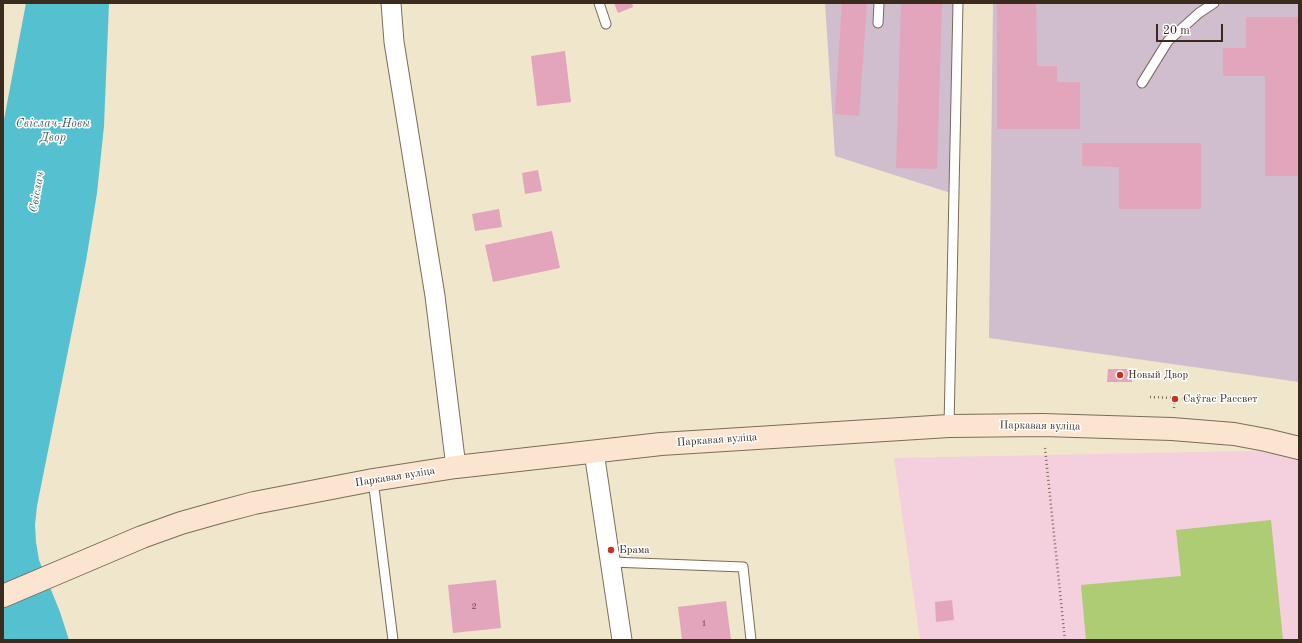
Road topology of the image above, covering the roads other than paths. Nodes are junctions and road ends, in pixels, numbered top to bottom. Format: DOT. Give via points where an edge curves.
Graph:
graph roads {
  1 [pos="391,3"];
  2 [pos="599,3"];
  3 [pos="879,3"];
  4 [pos="958,3"];
  5 [pos="1214,3"];
  6 [pos="606,24"];
  7 [pos="878,24"];
  8 [pos="1142,83"];
  9 [pos="949,426"];
  10 [pos="1298,444"];
  11 [pos="594,452"];
  12 [pos="456,467"];
  13 [pos="373,480"];
  14 [pos="611,562"];
  15 [pos="3,596"];
  16 [pos="393,640"];
  17 [pos="622,640"];
  18 [pos="751,640"];
  1 -- 12 [label="street" via="394,42 435,296"];
  2 -- 6 [label="lane"];
  3 -- 7 [label="lane"];
  4 -- 9 [label="lane"];
  5 -- 8 [label="lane" via="1168,41"];
  9 -- 10 [label="main road, Паркавая вуліца" via="1043,425 1172,429 1234,434"];
  9 -- 11 [label="main road, Паркавая вуліца" via="668,444"];
  11 -- 12 [label="main road, Паркавая вуліца"];
  11 -- 14 [label="street"];
  12 -- 13 [label="main road, Паркавая вуліца"];
  13 -- 15 [label="main road, Паркавая вуліца" via="254,503 181,523"];
  13 -- 16 [label="lane"];
  14 -- 17 [label="street"];
  14 -- 18 [label="lane" via="743,567"];
}
